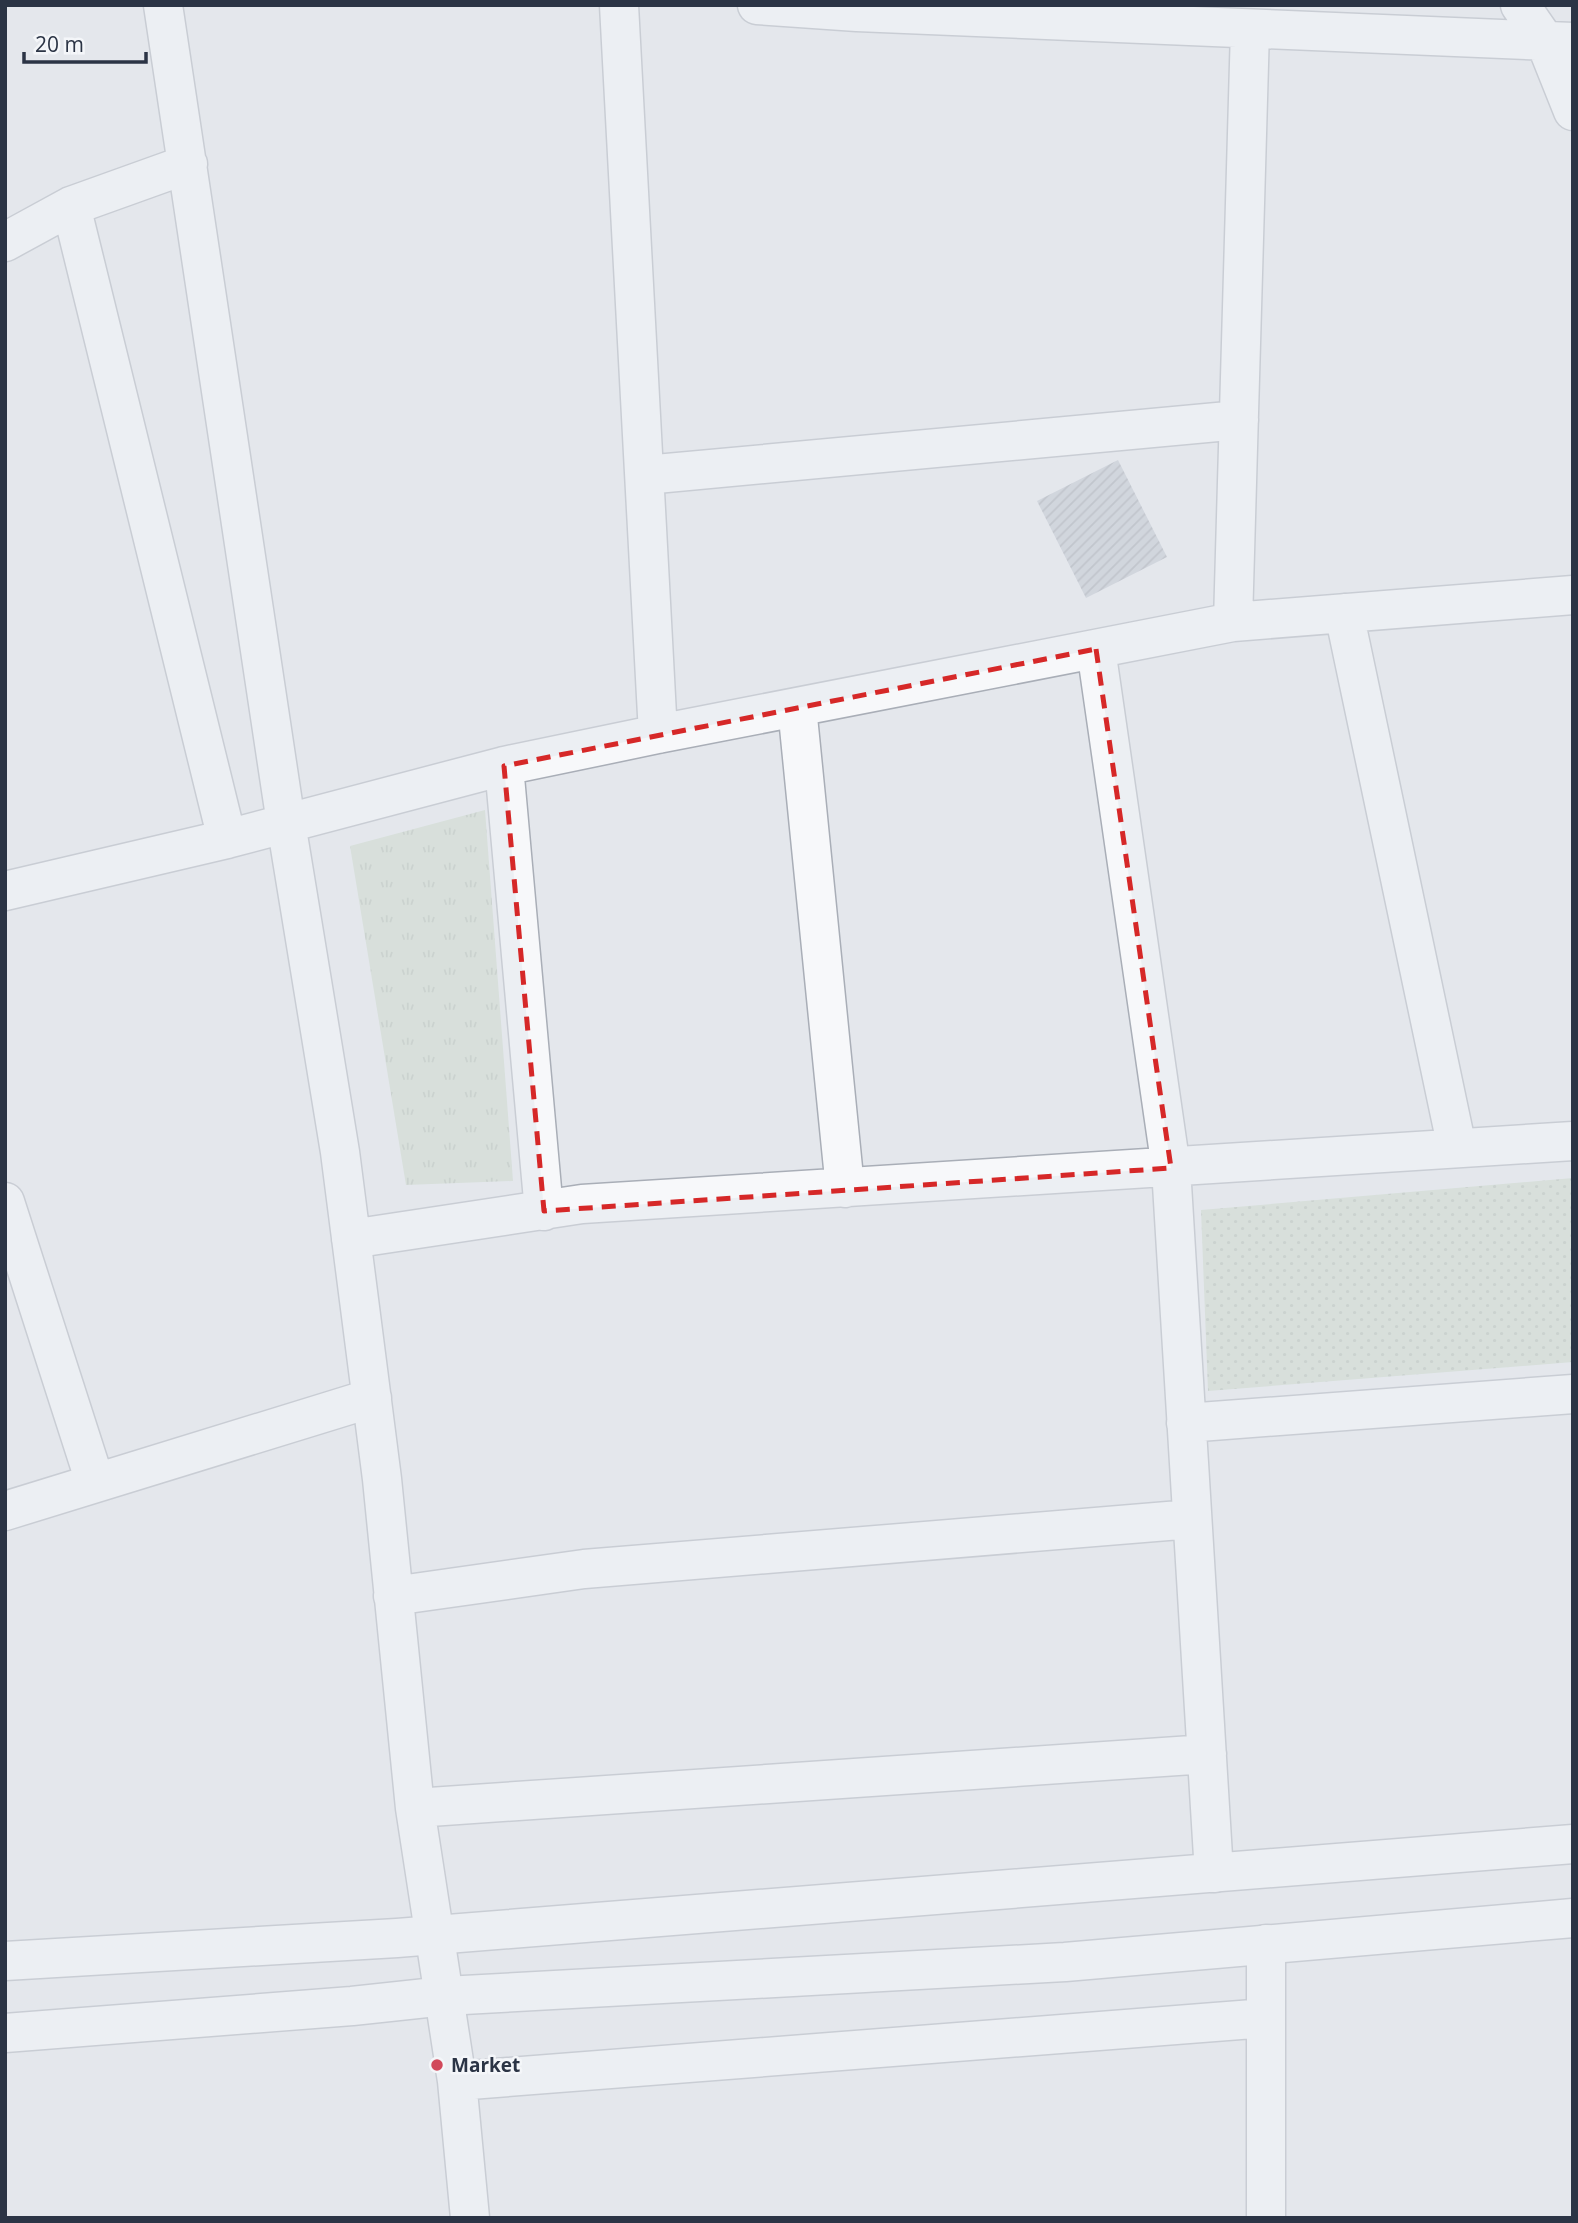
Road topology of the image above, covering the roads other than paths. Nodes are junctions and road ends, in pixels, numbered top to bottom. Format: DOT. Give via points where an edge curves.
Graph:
graph roads {
  1 [pos="163,5"];
  2 [pos="619,5"];
  3 [pos="757,5"];
  4 [pos="1520,5"];
  5 [pos="1251,29"];
  6 [pos="1559,41"];
  7 [pos="1573,111"];
  8 [pos="188,164"];
  9 [pos="71,206"];
  10 [pos="5,242"];
  11 [pos="1239,420"];
  12 [pos="645,475"];
  13 [pos="1573,595"];
  14 [pos="1344,613"];
  15 [pos="1233,622"];
  16 [pos="1096,649"];
  17 [pos="797,707"];
  18 [pos="658,734"];
  19 [pos="504,766"];
  20 [pos="286,823"];
  21 [pos="227,839"];
  22 [pos="5,891"];
  23 [pos="1573,1140"];
  24 [pos="1457,1149"];
  25 [pos="1171,1168"];
  26 [pos="845,1188"];
  27 [pos="5,1202"];
  28 [pos="544,1211"];
  29 [pos="351,1239"];
  30 [pos="1573,1394"];
  31 [pos="372,1398"];
  32 [pos="1186,1423"];
  33 [pos="96,1482"];
  34 [pos="5,1511"];
  35 [pos="1192,1520"];
  36 [pos="393,1596"];
  37 [pos="1206,1754"];
  38 [pos="415,1808"];
  39 [pos="1573,1844"];
  40 [pos="1214,1873"];
  41 [pos="1573,1918"];
  42 [pos="435,1935"];
  43 [pos="1266,1944"];
  44 [pos="5,1961"];
  45 [pos="445,1996"];
  46 [pos="1266,2018"];
  47 [pos="5,2033"];
  48 [pos="457,2081"];
  49 [pos="470,2218"];
  50 [pos="1266,2218"];
  1 -- 8 [label="street"];
  2 -- 12 [label="street"];
  3 -- 5 [label="street"];
  4 -- 6 [label="street"];
  5 -- 6 [label="street"];
  5 -- 11 [label="street"];
  6 -- 7 [label="street"];
  8 -- 9 [label="street"];
  8 -- 20 [label="street"];
  9 -- 10 [label="street"];
  9 -- 21 [label="street"];
  11 -- 12 [label="street"];
  11 -- 15 [label="street"];
  12 -- 18 [label="street"];
  13 -- 14 [label="street"];
  14 -- 15 [label="street"];
  14 -- 24 [label="street"];
  15 -- 16 [label="street"];
  16 -- 17 [label="street"];
  16 -- 25 [label="street"];
  17 -- 18 [label="street"];
  17 -- 26 [label="street"];
  18 -- 19 [label="street"];
  19 -- 20 [label="street"];
  19 -- 28 [label="street"];
  20 -- 21 [label="street"];
  20 -- 29 [label="street"];
  21 -- 22 [label="street"];
  23 -- 24 [label="street"];
  24 -- 25 [label="street"];
  25 -- 26 [label="street"];
  25 -- 32 [label="street"];
  26 -- 28 [label="street"];
  27 -- 33 [label="street"];
  28 -- 29 [label="street"];
  29 -- 31 [label="street"];
  30 -- 32 [label="street"];
  31 -- 33 [label="street"];
  31 -- 36 [label="street"];
  32 -- 35 [label="street"];
  33 -- 34 [label="street"];
  35 -- 36 [label="street" via="584,1569"];
  35 -- 37 [label="street"];
  36 -- 38 [label="street"];
  37 -- 38 [label="street"];
  37 -- 40 [label="street"];
  38 -- 42 [label="street"];
  39 -- 40 [label="street"];
  40 -- 42 [label="street"];
  41 -- 43 [label="street"];
  42 -- 44 [label="street"];
  42 -- 45 [label="street"];
  43 -- 45 [label="street" via="1065,1962"];
  43 -- 46 [label="street"];
  45 -- 47 [label="street"];
  45 -- 48 [label="street"];
  46 -- 48 [label="street"];
  46 -- 50 [label="street"];
  48 -- 49 [label="street"];
}
